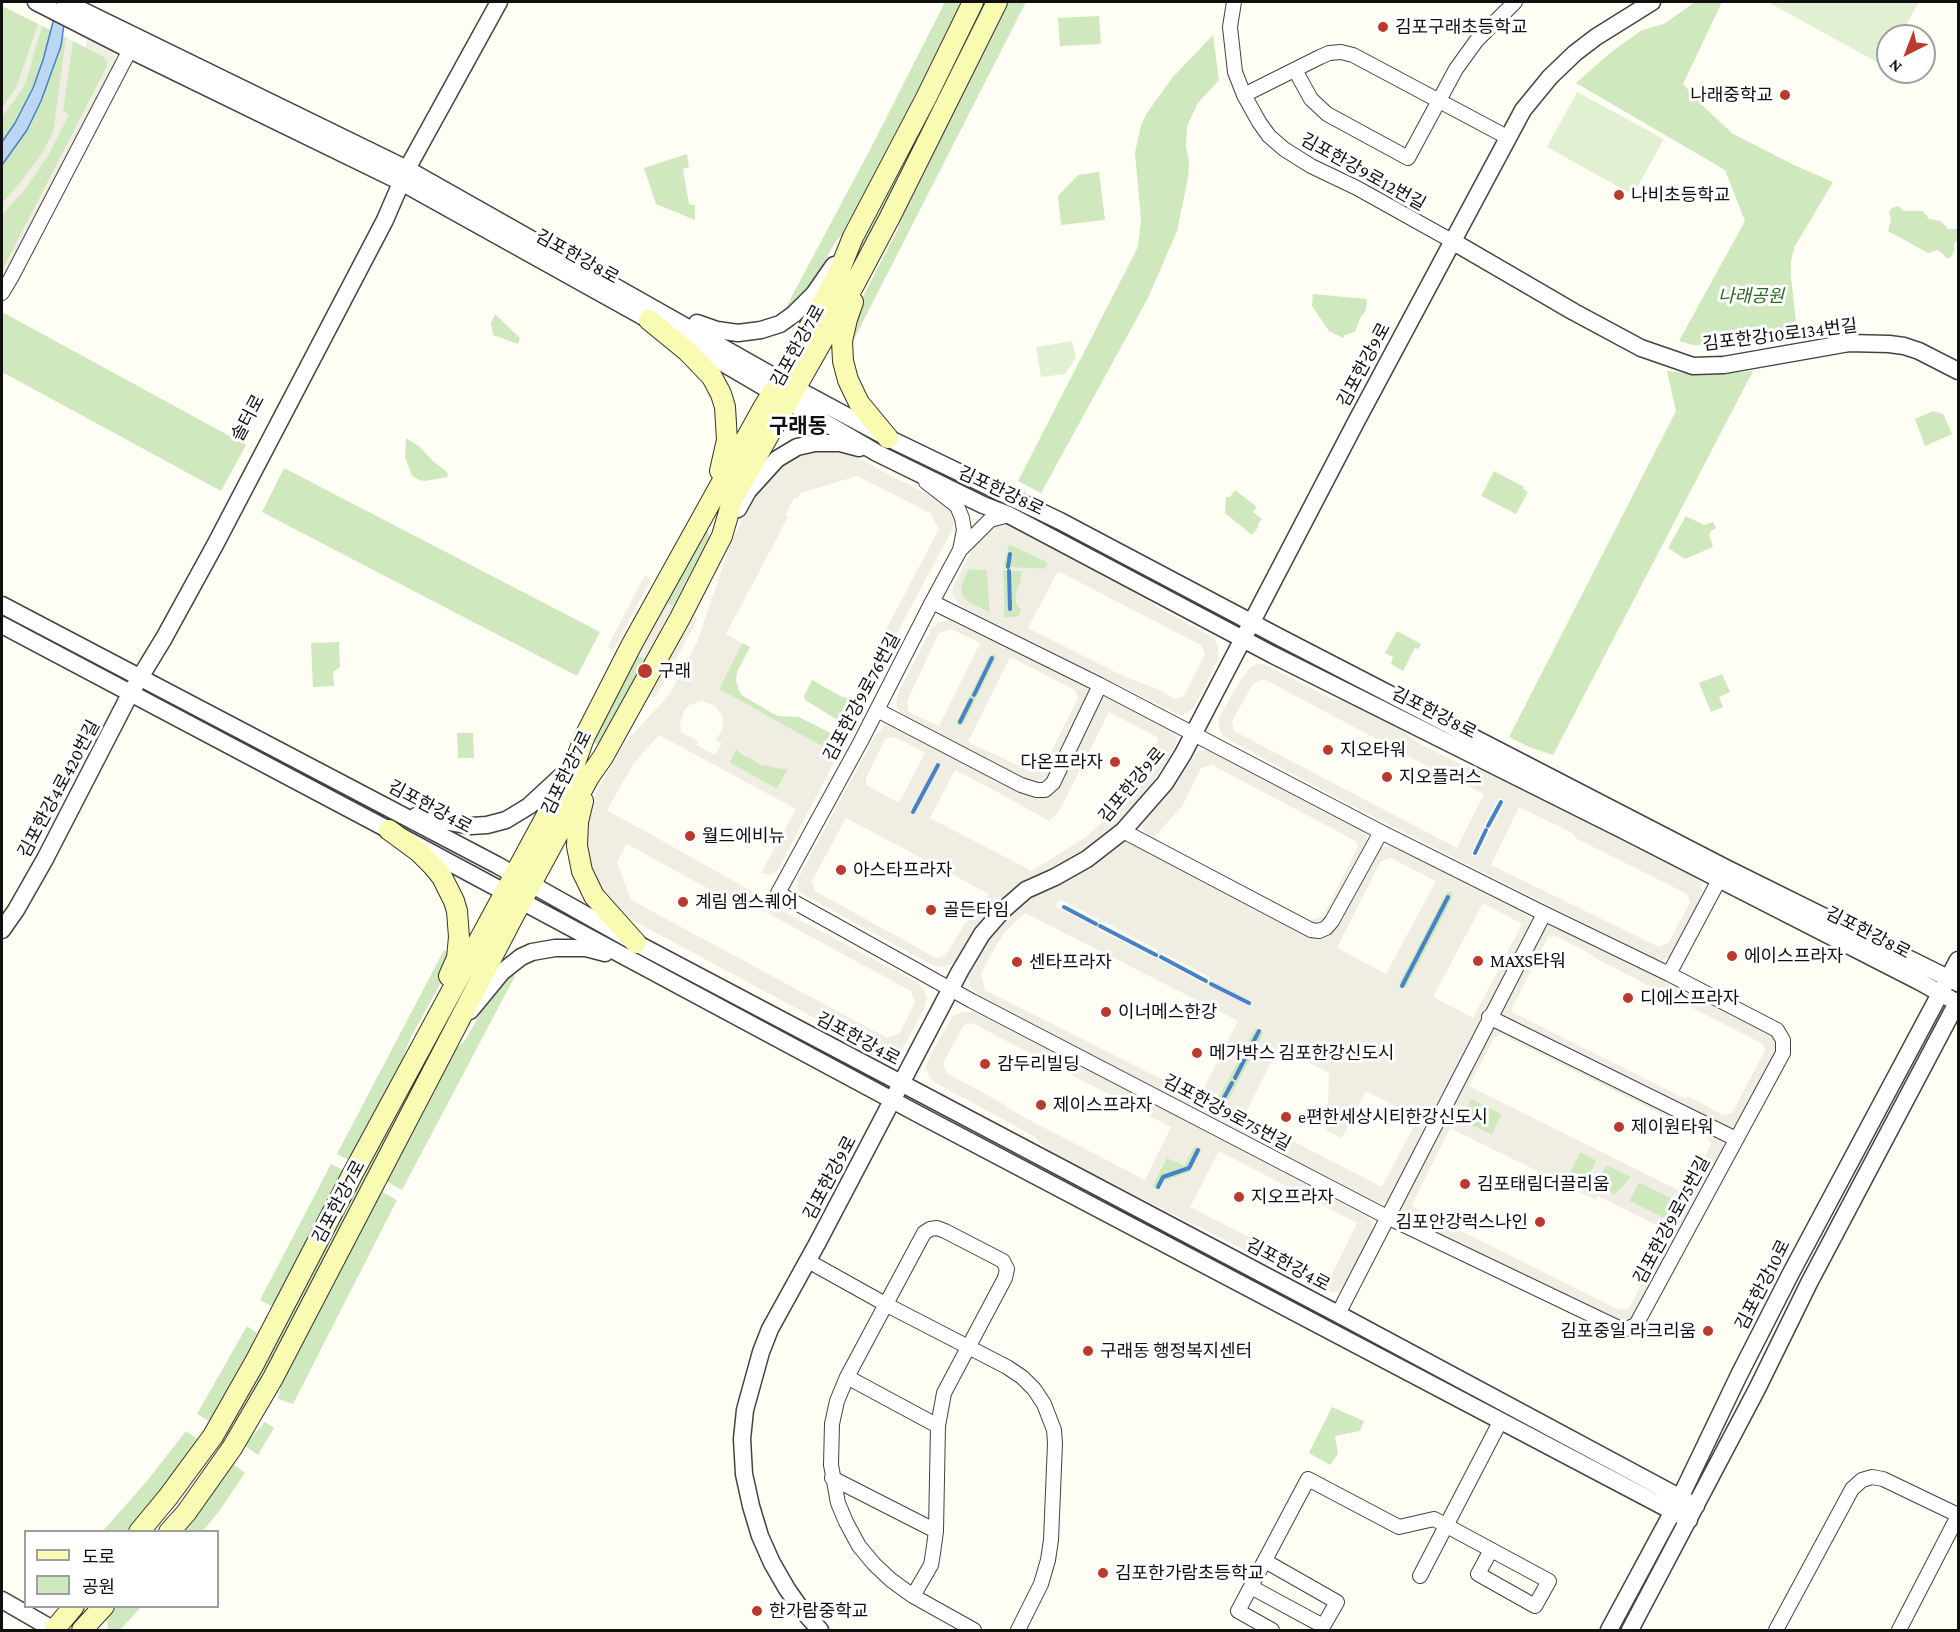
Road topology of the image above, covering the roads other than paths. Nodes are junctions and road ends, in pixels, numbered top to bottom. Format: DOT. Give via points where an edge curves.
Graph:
graph roads {
  1 [pos="36,2"];
  2 [pos="65,2"];
  3 [pos="499,2"];
  4 [pos="973,2"];
  5 [pos="997,2"];
  6 [pos="1234,2"];
  7 [pos="1515,2"];
  8 [pos="1652,2"];
  9 [pos="90,22"];
  10 [pos="133,44"];
  11 [pos="1295,70"];
  12 [pos="1244,95"];
  13 [pos="1439,100"];
  14 [pos="1507,137"];
  15 [pos="404,175"];
  16 [pos="890,217"];
  17 [pos="853,237"];
  18 [pos="1452,241"];
  19 [pos="2,293"];
  20 [pos="651,313"];
  21 [pos="1959,371"];
  22 [pos="784,390"];
  23 [pos="882,445"];
  24 [pos="906,468"];
  25 [pos="705,511"];
  26 [pos="1009,515"];
  27 [pos="722,536"];
  28 [pos="960,550"];
  29 [pos="933,602"];
  30 [pos="2,605"];
  31 [pos="1252,622"];
  32 [pos="2,625"];
  33 [pos="1243,639"];
  34 [pos="140,677"];
  35 [pos="1100,685"];
  36 [pos="130,694"];
  37 [pos="877,710"];
  38 [pos="1195,734"];
  39 [pos="582,770"];
  40 [pos="394,821"];
  41 [pos="1123,831"];
  42 [pos="1381,832"];
  43 [pos="1719,880"];
  44 [pos="518,888"];
  45 [pos="1544,914"];
  46 [pos="2,930"];
  47 [pos="635,952"];
  48 [pos="1959,960"];
  49 [pos="1669,974"];
  50 [pos="1949,984"];
  51 [pos="951,989"];
  52 [pos="1958,1002"];
  53 [pos="1490,1017"];
  54 [pos="452,1032"];
  55 [pos="419,1051"];
  56 [pos="901,1084"];
  57 [pos="893,1100"];
  58 [pos="1736,1139"];
  59 [pos="1387,1216"];
  60 [pos="808,1261"];
  61 [pos="887,1305"];
  62 [pos="1338,1314"];
  63 [pos="968,1347"];
  64 [pos="847,1377"];
  65 [pos="1500,1422"];
  66 [pos="938,1426"];
  67 [pos="832,1478"];
  68 [pos="1676,1505"];
  69 [pos="1692,1513"];
  70 [pos="1959,1516"];
  71 [pos="1447,1526"];
  72 [pos="141,1530"];
  73 [pos="171,1530"];
  74 [pos="936,1531"];
  75 [pos="1491,1550"];
  76 [pos="1265,1561"];
  77 [pos="1420,1576"];
  78 [pos="1251,1587"];
  79 [pos="913,1596"];
  80 [pos="2,1600"];
  81 [pos="72,1608"];
  82 [pos="98,1616"];
  83 [pos="1322,1628"];
  84 [pos="54,1630"];
  85 [pos="82,1630"];
  86 [pos="820,1630"];
  87 [pos="974,1630"];
  88 [pos="1018,1630"];
  89 [pos="1272,1630"];
  90 [pos="1609,1630"];
  91 [pos="1630,1630"];
  92 [pos="1776,1630"];
  93 [pos="1899,1630"];
  1 -- 9 [label="street, 김포한강8로"];
  2 -- 9 [label="street, 김포한강8로"];
  3 -- 15 [label="street, 솔터로"];
  4 -- 17 [label="main road, 김포한강7로"];
  5 -- 16 [label="main road, 김포한강7로"];
  6 -- 12 [label="street, 김포한강9로12번길" via="1231,44 1235,72"];
  7 -- 13 [label="street, 김포한강9로12번길" via="1477,40"];
  8 -- 14 [label="street, 김포한강9로" via="1596,37 1550,77 1522,110"];
  9 -- 10 [label="street, 김포한강8로"];
  10 -- 15 [label="street, 김포한강8로"];
  10 -- 19 [label="street"];
  11 -- 12 [label="street"];
  11 -- 13 [label="street" via="1329,53 1341,52"];
  11 -- 13 [label="street, 김포한강9로12번길" via="1311,99 1327,114 1408,158"];
  12 -- 18 [label="street, 김포한강9로12번길" via="1269,136 1284,149"];
  13 -- 14 [label="street"];
  14 -- 18 [label="street, 김포한강9로"];
  15 -- 20 [label="street, 김포한강8로"];
  15 -- 34 [label="street, 솔터로" via="385,220 215,545"];
  16 -- 22 [label="main road, 김포한강7로"];
  16 -- 23 [label="main road" via="854,300 842,341 843,361 852,388"];
  17 -- 20 [label="street" via="814,294 780,324 738,333"];
  17 -- 22 [label="main road, 김포한강7로"];
  18 -- 21 [label="street, 김포한강10로134번길" via="1641,348 1693,366 1724,365 1849,343 1904,346"];
  18 -- 31 [label="street, 김포한강9로"];
  20 -- 22 [label="street, 김포한강8로"];
  20 -- 25 [label="main road" via="712,377 725,407 727,440"];
  22 -- 23 [label="street, 김포한강8로"];
  22 -- 25 [label="main road, 김포한강7로" via="763,408"];
  22 -- 27 [label="main road, 김포한강7로" via="734,498"];
  23 -- 24 [label="street, 김포한강8로"];
  23 -- 27 [label="street" via="815,443 797,447 777,459 748,491"];
  23 -- 31 [label="street, 김포한강8로" via="1060,521"];
  24 -- 26 [label="street, 김포한강8로"];
  24 -- 28 [label="street" via="957,506 964,530"];
  25 -- 39 [label="main road, 김포한강7로" via="584,738"];
  26 -- 28 [label="street" via="990,520"];
  26 -- 33 [label="street, 김포한강8로"];
  27 -- 39 [label="main road, 김포한강7로" via="603,757"];
  28 -- 29 [label="street, 김포한강9로76번길"];
  29 -- 35 [label="street"];
  29 -- 37 [label="street, 김포한강9로76번길"];
  30 -- 34 [label="street, 김포한강4로"];
  31 -- 33 [label="street, 김포한강9로"];
  31 -- 50 [label="street, 김포한강8로"];
  32 -- 36 [label="street, 김포한강4로"];
  33 -- 38 [label="street, 김포한강9로"];
  33 -- 43 [label="street, 김포한강8로"];
  34 -- 36 [label="street, 솔터로"];
  34 -- 40 [label="street, 김포한강4로"];
  35 -- 37 [label="street" via="1053,783 1045,789 1021,785"];
  35 -- 38 [label="street"];
  36 -- 40 [label="street, 김포한강4로"];
  36 -- 46 [label="street, 김포한강4로420번길" via="45,859"];
  37 -- 51 [label="street, 김포한강9로76번길" via="778,893"];
  38 -- 41 [label="street, 김포한강9로" via="1165,783"];
  38 -- 42 [label="street, 김포한강9로75번길"];
  39 -- 40 [label="street" via="506,820 471,826"];
  39 -- 44 [label="main road, 김포한강7로"];
  39 -- 47 [label="main road" via="577,846 582,871 594,896"];
  40 -- 44 [label="street, 김포한강4로"];
  40 -- 55 [label="main road" via="442,878 459,925 457,958"];
  41 -- 42 [label="street" via="1319,931 1332,921"];
  41 -- 51 [label="street, 김포한강9로" via="1087,859 1026,890 1002,911 982,934"];
  42 -- 45 [label="street, 김포한강9로75번길"];
  43 -- 49 [label="street"];
  43 -- 50 [label="street, 김포한강8로"];
  44 -- 47 [label="street, 김포한강4로"];
  44 -- 54 [label="main road, 김포한강7로"];
  44 -- 55 [label="main road, 김포한강7로"];
  45 -- 49 [label="street, 김포한강9로75번길"];
  45 -- 53 [label="street"];
  47 -- 54 [label="street" via="555,948 532,952 502,972"];
  47 -- 56 [label="street, 김포한강4로"];
  47 -- 57 [label="street, 김포한강4로"];
  48 -- 50 [label="street, 김포한강10로"];
  49 -- 58 [label="street, 김포한강9로75번길" via="1777,1030 1783,1040 1783,1053"];
  50 -- 52 [label="street, 김포한강8로"];
  50 -- 68 [label="street, 김포한강10로" via="1791,1273"];
  51 -- 56 [label="street, 김포한강9로"];
  51 -- 59 [label="street, 김포한강9로75번길"];
  52 -- 69 [label="street"];
  53 -- 58 [label="street"];
  53 -- 59 [label="street"];
  54 -- 73 [label="main road, 김포한강7로" via="273,1378 232,1448"];
  55 -- 72 [label="main road, 김포한강7로" via="213,1436"];
  56 -- 57 [label="street, 김포한강9로"];
  56 -- 62 [label="street, 김포한강4로"];
  57 -- 60 [label="street, 김포한강9로"];
  57 -- 65 [label="street, 김포한강4로"];
  58 -- 59 [label="street, 김포한강9로75번길" via="1636,1325 1623,1330"];
  59 -- 62 [label="street"];
  60 -- 61 [label="street"];
  60 -- 86 [label="street, 김포한강9로" via="761,1352 742,1439 744,1474 760,1536 787,1589"];
  61 -- 63 [label="street"];
  61 -- 63 [label="street" via="924,1233 930,1229 945,1230 1003,1261 1007,1269"];
  61 -- 64 [label="street"];
  62 -- 68 [label="street, 김포한강4로"];
  63 -- 66 [label="street" via="944,1392"];
  63 -- 88 [label="street" via="1022,1377 1044,1404 1054,1430 1053,1518 1048,1560 1041,1584"];
  64 -- 66 [label="street"];
  64 -- 67 [label="street" via="832,1424"];
  65 -- 68 [label="street, 김포한강4로"];
  65 -- 71 [label="street"];
  66 -- 74 [label="street"];
  67 -- 74 [label="street"];
  67 -- 79 [label="street" via="838,1503 860,1546 874,1564"];
  68 -- 69 [label="street, 김포한강4로"];
  68 -- 90 [label="street, 김포한강10로"];
  69 -- 91 [label="street"];
  70 -- 92 [label="street" via="1883,1479 1862,1480 1852,1489"];
  70 -- 93 [label="street"];
  71 -- 75 [label="street"];
  71 -- 76 [label="street" via="1434,1518 1399,1527 1308,1479"];
  71 -- 77 [label="street"];
  74 -- 79 [label="street" via="931,1565"];
  75 -- 75 [label="street" via="1549,1581 1535,1606 1478,1574"];
  76 -- 78 [label="street"];
  76 -- 83 [label="street" via="1337,1602"];
  78 -- 83 [label="street"];
  78 -- 89 [label="street" via="1238,1611"];
  79 -- 87 [label="street"];
  80 -- 84 [label="street"];
  81 -- 84 [label="main road"];
  82 -- 85 [label="main road"];
}
